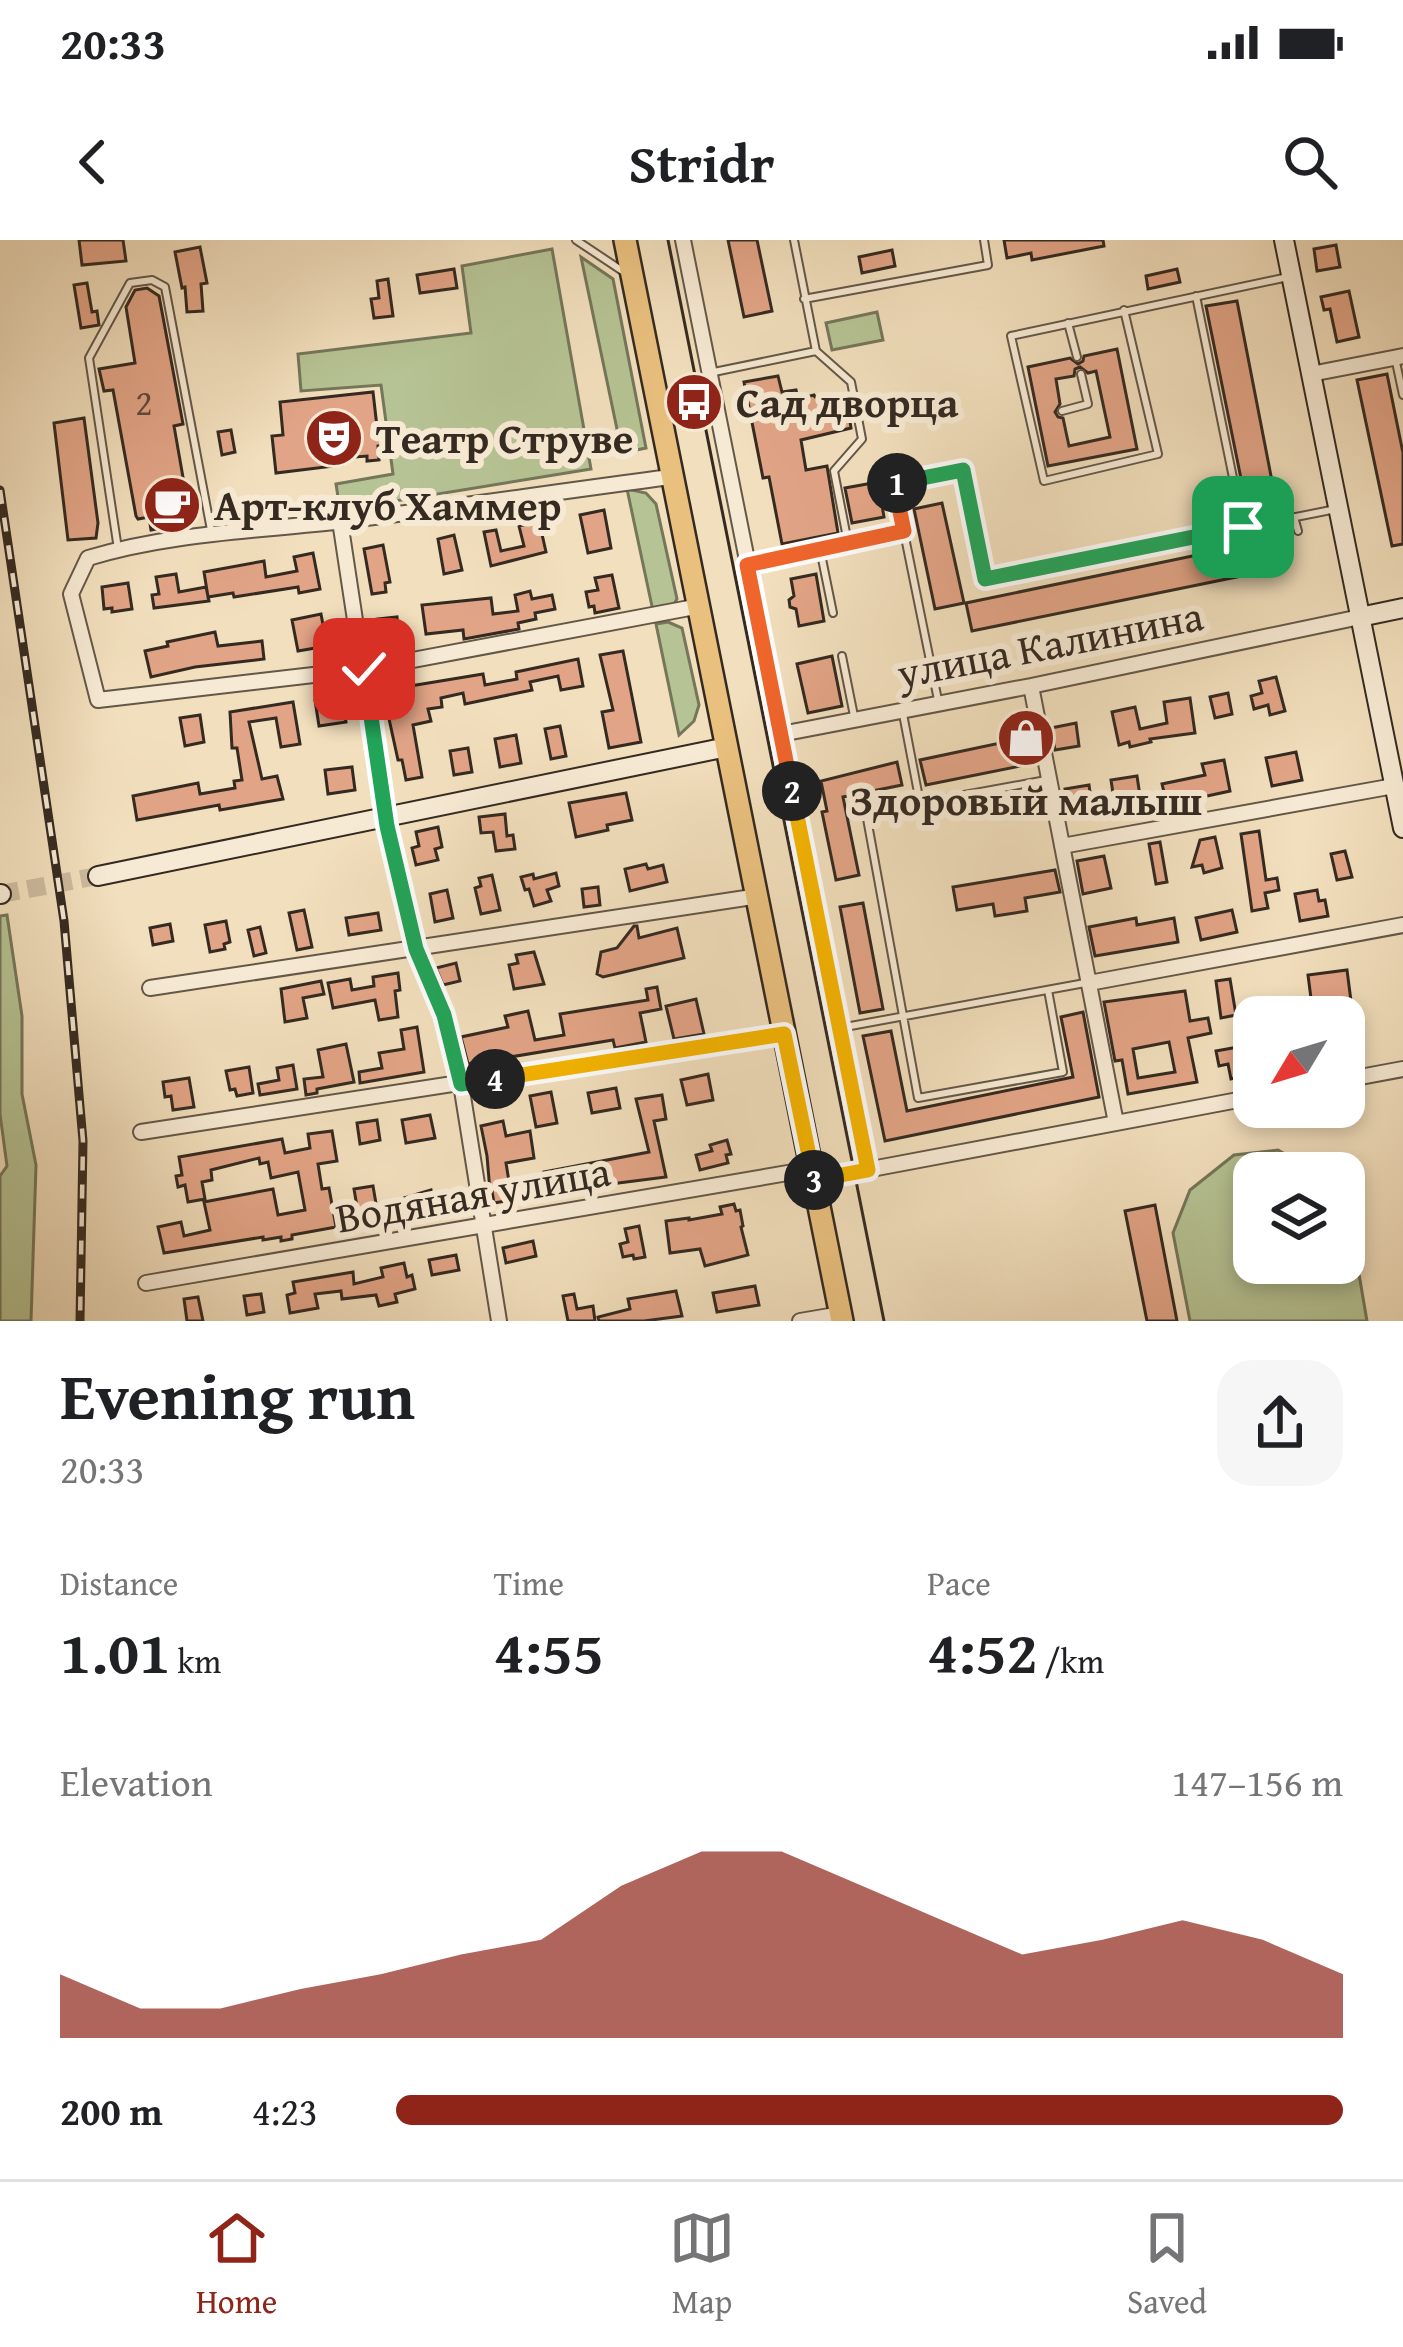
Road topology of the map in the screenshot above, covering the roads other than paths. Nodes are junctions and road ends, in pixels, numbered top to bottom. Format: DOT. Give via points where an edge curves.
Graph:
graph roads {
  1 [pos="575,240"];
  2 [pos="625,240"];
  3 [pos="683,240"];
  4 [pos="794,240"];
  5 [pos="984,240"];
  6 [pos="1284,240"];
  7 [pos="1292,276"];
  8 [pos="632,277"];
  9 [pos="1196,296"];
  10 [pos="804,298"];
  11 [pos="1124,310"];
  12 [pos="1068,323"];
  13 [pos="816,351"];
  14 [pos="1076,357"];
  15 [pos="1399,357"];
  16 [pos="708,374"];
  17 [pos="1081,374"];
  18 [pos="1311,374"];
  19 [pos="1403,395"];
  20 [pos="1062,411"];
  21 [pos="670,477"];
  22 [pos="1338,508"];
  23 [pos="1294,517"];
  24 [pos="340,521"];
  25 [pos="1243,527"];
  26 [pos="904,531"];
  27 [pos="1298,531"];
  28 [pos="212,534"];
  29 [pos="848,543"];
  30 [pos="118,549"];
  31 [pos="820,549"];
  32 [pos="747,565"];
  33 [pos="700,607"];
  34 [pos="1403,608"];
  35 [pos="833,613"];
  36 [pos="1360,617"];
  37 [pos="842,656"];
  38 [pos="364,669"];
  39 [pos="1031,686"];
  40 [pos="938,704"];
  41 [pos="902,710"];
  42 [pos="854,720"];
  43 [pos="781,734"];
  44 [pos="727,747"];
  45 [pos="1050,779"];
  46 [pos="1394,786"];
  47 [pos="920,803"];
  48 [pos="386,818"];
  49 [pos="1403,828"];
  50 [pos="1062,846"];
  51 [pos="98,876"];
  52 [pos="759,896"];
  53 [pos="1403,925"];
  54 [pos="416,949"];
  55 [pos="1089,983"];
  56 [pos="150,988"];
  57 [pos="1048,990"];
  58 [pos="903,1017"];
  59 [pos="840,1028"];
  60 [pos="784,1034"];
  61 [pos="1403,1069"];
  62 [pos="1365,1076"];
  63 [pos="461,1084"];
  64 [pos="1233,1101"];
  65 [pos="1116,1123"];
  66 [pos="141,1132"];
  67 [pos="868,1170"];
  68 [pos="812,1175"];
  69 [pos="482,1226"];
  70 [pos="146,1283"];
  71 [pos="842,1317"];
  72 [pos="499,1321"];
  73 [pos="800,1321"];
  1 -- 8 [label="lane"];
  2 -- 8 [label="main road"];
  3 -- 16 [label="street"];
  4 -- 10 [label="lane"];
  5 -- 10 [label="lane" via="988,265"];
  6 -- 7 [label="street"];
  7 -- 9 [label="lane"];
  7 -- 18 [label="street"];
  8 -- 21 [label="main road"];
  9 -- 11 [label="lane"];
  9 -- 25 [label="lane"];
  10 -- 13 [label="lane"];
  11 -- 12 [label="lane"];
  11 -- 12 [label="lane" via="1158,454 1044,481 1011,336"];
  12 -- 14 [label="lane"];
  13 -- 16 [label="lane"];
  13 -- 29 [label="lane" via="851,382 862,439 834,471"];
  15 -- 18 [label="street"];
  15 -- 19 [label="lane"];
  16 -- 32 [label="street"];
  17 -- 20 [label="lane" via="1088,404"];
  18 -- 22 [label="street"];
  21 -- 24 [label="street"];
  21 -- 33 [label="main road"];
  22 -- 23 [label="lane"];
  22 -- 36 [label="street"];
  23 -- 25 [label="lane"];
  23 -- 27 [label="lane"];
  24 -- 28 [label="street"];
  24 -- 38 [label="street"];
  25 -- 26 [label="lane" via="985,579 963,470 894,483"];
  26 -- 29 [label="lane"];
  26 -- 40 [label="lane"];
  28 -- 30 [label="street"];
  28 -- 30 [label="lane" via="165,287 130,283 89,358"];
  29 -- 31 [label="lane"];
  30 -- 38 [label="street" via="88,558 70,594 98,700"];
  31 -- 32 [label="lane"];
  31 -- 35 [label="lane"];
  32 -- 43 [label="street"];
  33 -- 38 [label="street"];
  33 -- 44 [label="main road"];
  34 -- 36 [label="street, улица Калинина"];
  36 -- 39 [label="street, улица Калинина"];
  36 -- 46 [label="street"];
  37 -- 42 [label="lane"];
  38 -- 48 [label="street"];
  39 -- 40 [label="street, улица Калинина"];
  39 -- 45 [label="street"];
  40 -- 41 [label="street, улица Калинина"];
  41 -- 42 [label="street, улица Калинина"];
  41 -- 47 [label="lane"];
  42 -- 43 [label="street, улица Калинина"];
  43 -- 59 [label="street"];
  44 -- 48 [label="street"];
  44 -- 52 [label="main road"];
  45 -- 47 [label="lane"];
  45 -- 50 [label="street"];
  46 -- 49 [label="street"];
  46 -- 50 [label="street"];
  47 -- 58 [label="lane" via="866,813"];
  48 -- 51 [label="street"];
  48 -- 54 [label="street"];
  50 -- 55 [label="street"];
  52 -- 54 [label="street"];
  52 -- 60 [label="main road"];
  53 -- 55 [label="street"];
  54 -- 56 [label="street"];
  54 -- 63 [label="street"];
  55 -- 57 [label="lane"];
  55 -- 65 [label="street"];
  57 -- 58 [label="lane"];
  57 -- 58 [label="lane" via="1063,1072 918,1098"];
  58 -- 59 [label="lane"];
  59 -- 67 [label="street"];
  60 -- 63 [label="street"];
  60 -- 68 [label="main road"];
  61 -- 62 [label="street"];
  63 -- 66 [label="street"];
  63 -- 69 [label="street"];
  64 -- 65 [label="street, Водяная улица"];
  65 -- 67 [label="street, Водяная улица"];
  67 -- 68 [label="street, Водяная улица"];
  68 -- 69 [label="street, Водяная улица"];
  68 -- 71 [label="main road"];
  69 -- 70 [label="street, Водяная улица"];
  69 -- 72 [label="street"];
  71 -- 73 [label="street"];
}
